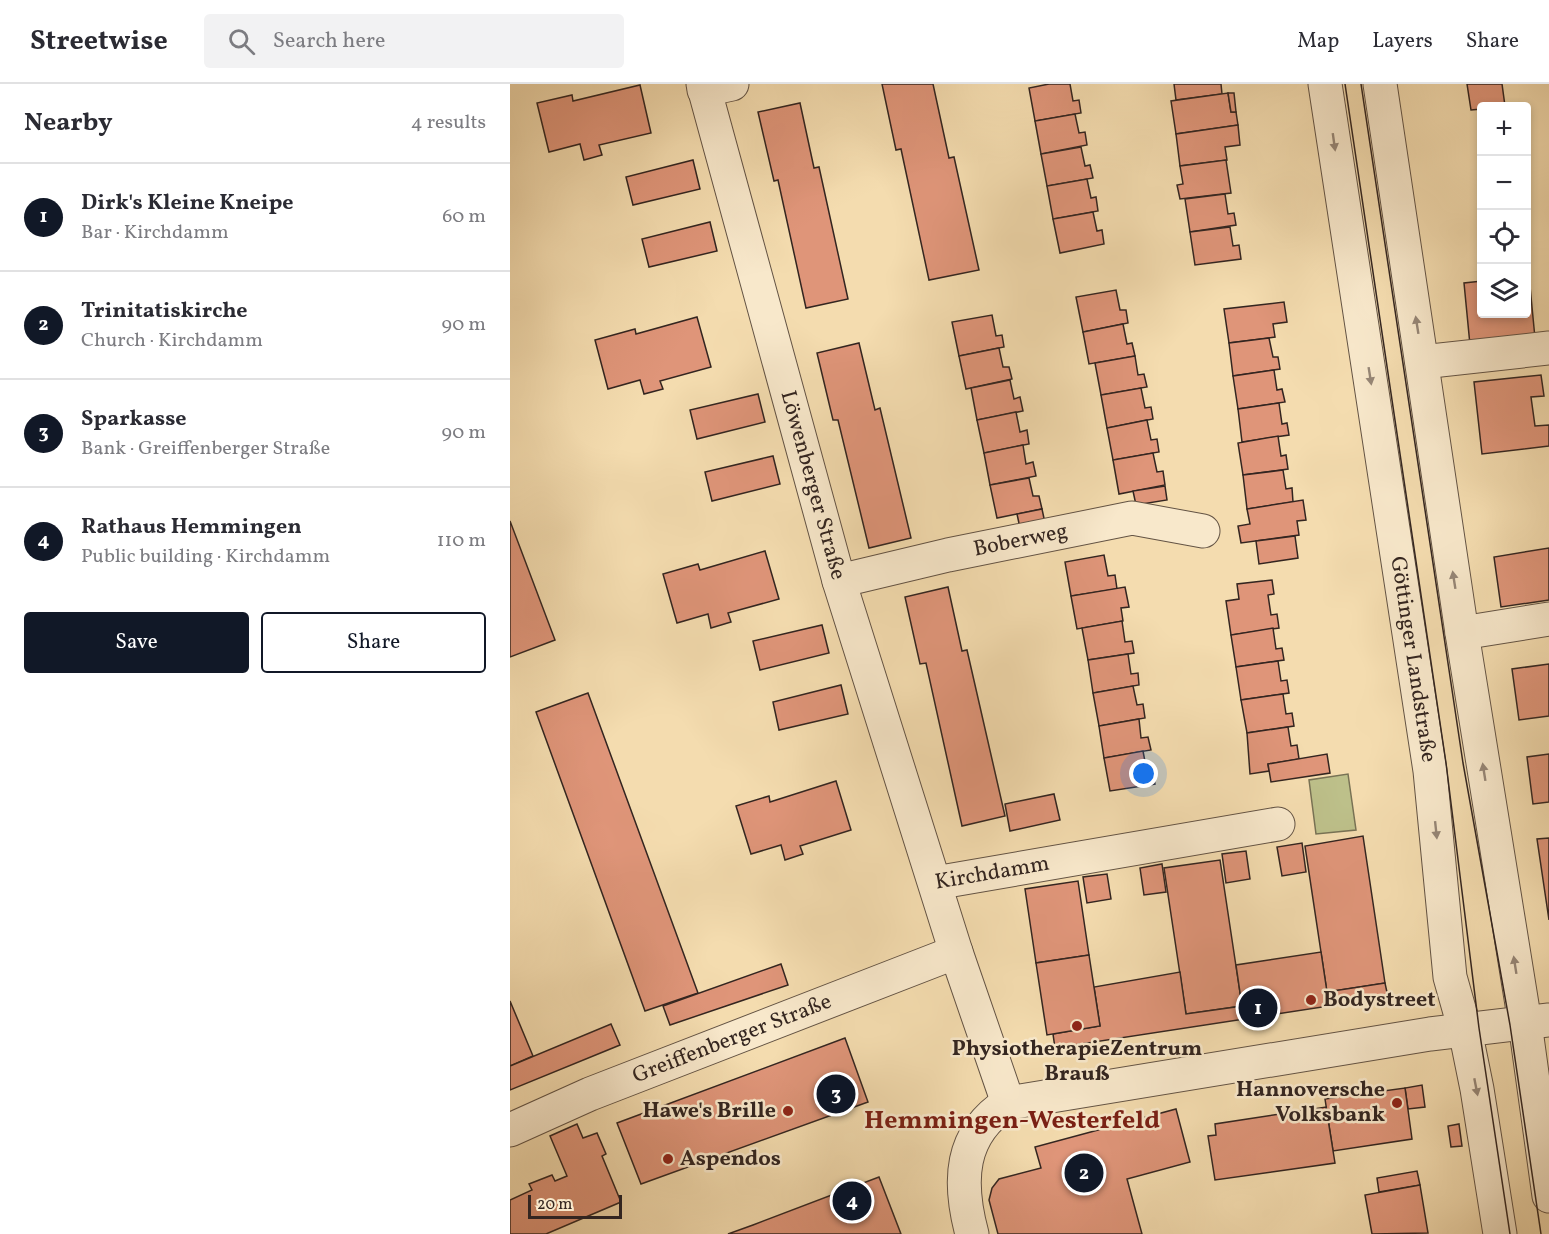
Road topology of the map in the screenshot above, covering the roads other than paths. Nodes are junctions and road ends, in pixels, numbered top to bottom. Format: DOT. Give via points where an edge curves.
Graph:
graph roads {
  1 [pos="1326,84"];
  2 [pos="1380,84"];
  3 [pos="713,86"];
  4 [pos="1549,348"];
  5 [pos="1422,362"];
  6 [pos="1203,531"];
  7 [pos="839,581"];
  8 [pos="1549,619"];
  9 [pos="1462,633"];
  10 [pos="1278,824"];
  11 [pos="935,883"];
  12 [pos="956,952"];
  13 [pos="1525,1023"];
  14 [pos="1465,1030"];
  15 [pos="1008,1103"];
  16 [pos="510,1130"];
  17 [pos="1549,1196"];
  18 [pos="972,1234"];
  19 [pos="1500,1234"];
  1 -- 14 [label="street, Göttinger Landstraße, one-way" via="1430,771 1450,977"];
  5 -- 2 [label="street, one-way"];
  3 -- 7 [label="street, Löwenberger Straße"];
  4 -- 5 [label="street"];
  9 -- 5 [label="street, one-way"];
  6 -- 7 [label="street, Boberweg" via="1132,518"];
  7 -- 11 [label="street, Löwenberger Straße"];
  8 -- 9 [label="street"];
  13 -- 9 [label="street, one-way"];
  10 -- 11 [label="street, Kirchdamm"];
  11 -- 12 [label="street, Kirchdamm"];
  12 -- 15 [label="street, Kirchdamm"];
  12 -- 16 [label="street, Greiffenberger Straße" via="632,1077"];
  13 -- 14 [label="street"];
  13 -- 17 [label="street"];
  14 -- 15 [label="street"];
  14 -- 19 [label="street, Göttinger Landstraße, one-way"];
  15 -- 18 [label="street" via="979,1128 966,1156 965,1208"];
}
